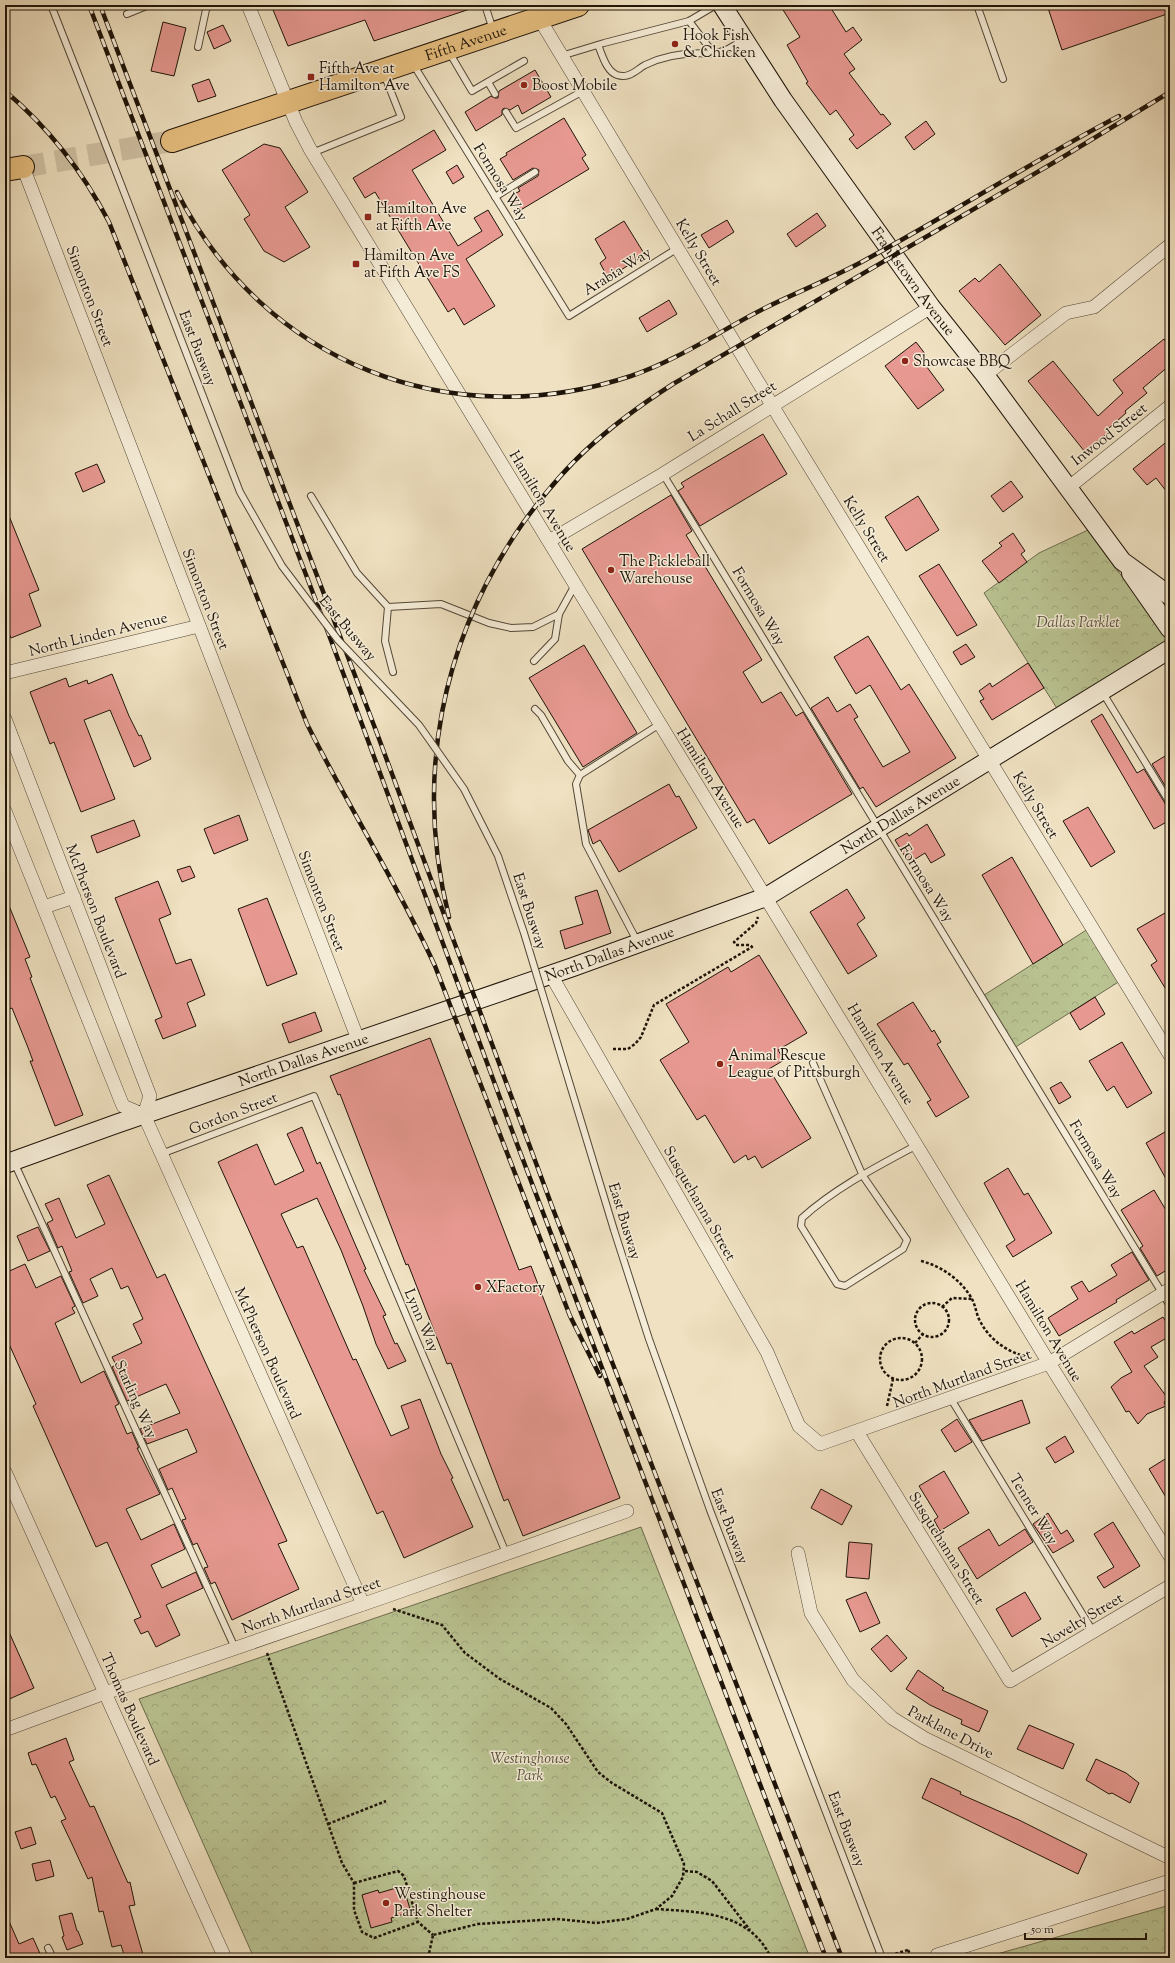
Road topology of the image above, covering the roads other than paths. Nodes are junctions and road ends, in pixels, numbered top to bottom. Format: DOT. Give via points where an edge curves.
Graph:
graph roads {
  1 [pos="51,5"];
  2 [pos="149,5"];
  3 [pos="207,5"];
  4 [pos="248,5"];
  5 [pos="485,5"];
  6 [pos="578,5"];
  7 [pos="716,5"];
  8 [pos="722,5"];
  9 [pos="977,5"];
  10 [pos="127,14"];
  11 [pos="538,18"];
  12 [pos="689,21"];
  13 [pos="494,33"];
  14 [pos="744,40"];
  15 [pos="598,45"];
  16 [pos="198,47"];
  17 [pos="447,49"];
  18 [pos="714,54"];
  19 [pos="561,56"];
  20 [pos="411,61"];
  21 [pos="524,61"];
  22 [pos="383,70"];
  23 [pos="1003,79"];
  24 [pos="488,82"];
  25 [pos="583,91"];
  26 [pos="495,94"];
  27 [pos="288,102"];
  28 [pos="506,112"];
  29 [pos="172,141"];
  30 [pos="312,153"];
  31 [pos="14,168"];
  32 [pos="535,172"];
  33 [pos="495,198"];
  34 [pos="1170,245"];
  35 [pos="678,248"];
  36 [pos="932,307"];
  37 [pos="569,316"];
  38 [pos="985,375"];
  39 [pos="772,405"];
  40 [pos="1170,406"];
  41 [pos="663,474"];
  42 [pos="1068,488"];
  43 [pos="311,496"];
  44 [pos="549,540"];
  45 [pos="1122,561"];
  46 [pos="575,585"];
  47 [pos="1170,596"];
  48 [pos="388,607"];
  49 [pos="559,614"];
  50 [pos="198,626"];
  51 [pos="1170,629"];
  52 [pos="1170,649"];
  53 [pos="534,661"];
  54 [pos="393,672"];
  55 [pos="5,673"];
  56 [pos="1102,691"];
  57 [pos="535,709"];
  58 [pos="5,719"];
  59 [pos="660,724"];
  60 [pos="989,759"];
  61 [pos="580,775"];
  62 [pos="1170,803"];
  63 [pos="5,811"];
  64 [pos="878,828"];
  65 [pos="74,897"];
  66 [pos="766,897"];
  67 [pos="44,907"];
  68 [pos="639,944"];
  69 [pos="551,975"];
  70 [pos="359,1042"];
  71 [pos="1170,1055"];
  72 [pos="813,1063"];
  73 [pos="314,1096"];
  74 [pos="144,1115"];
  75 [pos="917,1144"];
  76 [pos="160,1154"];
  77 [pos="9,1162"];
  78 [pos="863,1176"];
  79 [pos="1166,1292"];
  80 [pos="1170,1306"];
  81 [pos="1049,1363"];
  82 [pos="951,1399"];
  83 [pos="857,1432"];
  84 [pos="820,1444"];
  85 [pos="5,1472"];
  86 [pos="627,1511"];
  87 [pos="798,1553"];
  88 [pos="506,1554"];
  89 [pos="1170,1556"];
  90 [pos="1170,1586"];
  91 [pos="363,1604"];
  92 [pos="1094,1633"];
  93 [pos="235,1648"];
  94 [pos="1010,1681"];
  95 [pos="105,1693"];
  96 [pos="5,1730"];
  97 [pos="1170,1858"];
  98 [pos="1170,1881"];
  99 [pos="48,1948"];
  100 [pos="937,1955"];
  101 [pos="53,1958"];
  102 [pos="225,1958"];
  103 [pos="882,1958"];
  1 -- 103 [label="lane, East Busway, bridge" via="240,492 282,566 338,640 419,725 464,789 498,856 649,1338 710,1510"];
  2 -- 10 [label="lane"];
  3 -- 16 [label="lane"];
  4 -- 27 [label="street, Hamilton Avenue"];
  5 -- 13 [label="lane"];
  6 -- 11 [label="highway, Fifth Avenue"];
  7 -- 12 [label="lane"];
  8 -- 14 [label="main road, Frankstown Avenue"];
  9 -- 23 [label="lane"];
  11 -- 13 [label="highway, Fifth Avenue"];
  11 -- 19 [label="street, Kelly Street"];
  12 -- 15 [label="lane"];
  12 -- 18 [label="lane"];
  13 -- 17 [label="highway, Fifth Avenue"];
  14 -- 18 [label="lane" via="728,50"];
  14 -- 36 [label="main road, Frankstown Avenue" via="782,100"];
  15 -- 18 [label="lane" via="608,68 617,75 629,76 645,65 679,55 693,52"];
  15 -- 19 [label="lane"];
  17 -- 20 [label="highway, Fifth Avenue"];
  17 -- 24 [label="lane" via="472,91"];
  19 -- 25 [label="street, Kelly Street"];
  20 -- 22 [label="highway, Fifth Avenue"];
  20 -- 33 [label="lane, Formosa Way"];
  21 -- 24 [label="lane"];
  22 -- 27 [label="highway, Fifth Avenue"];
  22 -- 30 [label="lane" via="401,117"];
  24 -- 26 [label="lane"];
  25 -- 28 [label="lane" via="516,128"];
  25 -- 35 [label="street, Kelly Street"];
  27 -- 29 [label="highway, Fifth Avenue"];
  27 -- 30 [label="street, Hamilton Avenue"];
  30 -- 44 [label="street, Hamilton Avenue"];
  31 -- 50 [label="street, Simonton Street"];
  32 -- 33 [label="lane"];
  33 -- 37 [label="lane, Formosa Way"];
  34 -- 38 [label="street" via="1094,307 1066,313"];
  35 -- 37 [label="lane, Arabia Way"];
  35 -- 39 [label="street, Kelly Street"];
  36 -- 38 [label="main road, Frankstown Avenue"];
  36 -- 39 [label="street, La Schall Street"];
  38 -- 42 [label="main road, Frankstown Avenue"];
  39 -- 41 [label="street, La Schall Street"];
  39 -- 60 [label="street, Kelly Street"];
  40 -- 42 [label="street, Inwood Street"];
  41 -- 44 [label="street, La Schall Street"];
  41 -- 64 [label="lane, Formosa Way"];
  42 -- 45 [label="main road, Frankstown Avenue"];
  43 -- 48 [label="lane" via="357,573"];
  44 -- 46 [label="street, Hamilton Avenue"];
  45 -- 47 [label="main road, Frankstown Avenue"];
  45 -- 51 [label="main road"];
  46 -- 49 [label="lane"];
  46 -- 59 [label="street, Hamilton Avenue"];
  48 -- 49 [label="lane" via="441,604 489,623 511,628 532,627"];
  48 -- 54 [label="lane" via="385,641"];
  49 -- 53 [label="lane" via="555,639"];
  50 -- 55 [label="street, North Linden Avenue"];
  50 -- 70 [label="street, Simonton Street"];
  52 -- 56 [label="main road, North Dallas Avenue"];
  56 -- 60 [label="main road, North Dallas Avenue"];
  56 -- 62 [label="lane"];
  57 -- 61 [label="lane" via="568,761"];
  58 -- 65 [label="street, McPherson Boulevard"];
  59 -- 61 [label="lane"];
  59 -- 66 [label="street, Hamilton Avenue"];
  60 -- 64 [label="main road, North Dallas Avenue"];
  60 -- 71 [label="street, Kelly Street"];
  61 -- 68 [label="lane" via="576,784 586,844"];
  63 -- 67 [label="street"];
  64 -- 66 [label="main road, North Dallas Avenue"];
  64 -- 79 [label="lane, Formosa Way"];
  65 -- 67 [label="street"];
  65 -- 74 [label="street, McPherson Boulevard" via="150,1096"];
  66 -- 68 [label="main road, North Dallas Avenue"];
  66 -- 75 [label="street, Hamilton Avenue"];
  67 -- 74 [label="street" via="123,1106"];
  68 -- 69 [label="main road, North Dallas Avenue"];
  69 -- 70 [label="main road, North Dallas Avenue"];
  69 -- 84 [label="street, Susquehanna Street" via="766,1352 799,1426"];
  70 -- 74 [label="main road, North Dallas Avenue"];
  72 -- 78 [label="lane"];
  73 -- 76 [label="lane, Gordon Street"];
  73 -- 88 [label="lane, Lynn Way"];
  74 -- 76 [label="street, McPherson Boulevard"];
  74 -- 77 [label="main road, North Dallas Avenue"];
  75 -- 78 [label="lane"];
  75 -- 81 [label="street, Hamilton Avenue"];
  76 -- 91 [label="street, McPherson Boulevard"];
  77 -- 93 [label="lane, Starling Way"];
  78 -- 78 [label="lane" via="802,1218 801,1226 837,1284 845,1286 903,1249 907,1240"];
  79 -- 80 [label="lane, Formosa Way"];
  79 -- 81 [label="street, North Murtland Street"];
  81 -- 82 [label="street, North Murtland Street"];
  81 -- 89 [label="street, Hamilton Avenue"];
  82 -- 83 [label="street, North Murtland Street"];
  82 -- 92 [label="lane, Tenner Way"];
  83 -- 84 [label="street, North Murtland Street"];
  83 -- 94 [label="street, Susquehanna Street"];
  85 -- 95 [label="street, Thomas Boulevard"];
  86 -- 88 [label="street, North Murtland Street"];
  87 -- 97 [label="street, Parklane Drive" via="811,1613 853,1680 892,1718 924,1738"];
  88 -- 91 [label="street, North Murtland Street"];
  90 -- 92 [label="street, Novelty Street"];
  91 -- 93 [label="street, North Murtland Street"];
  92 -- 94 [label="street, Novelty Street"];
  93 -- 95 [label="street, North Murtland Street"];
  95 -- 96 [label="street, North Murtland Street"];
  95 -- 102 [label="street, Thomas Boulevard"];
  98 -- 100 [label="street"];
  99 -- 101 [label="lane"];
}
